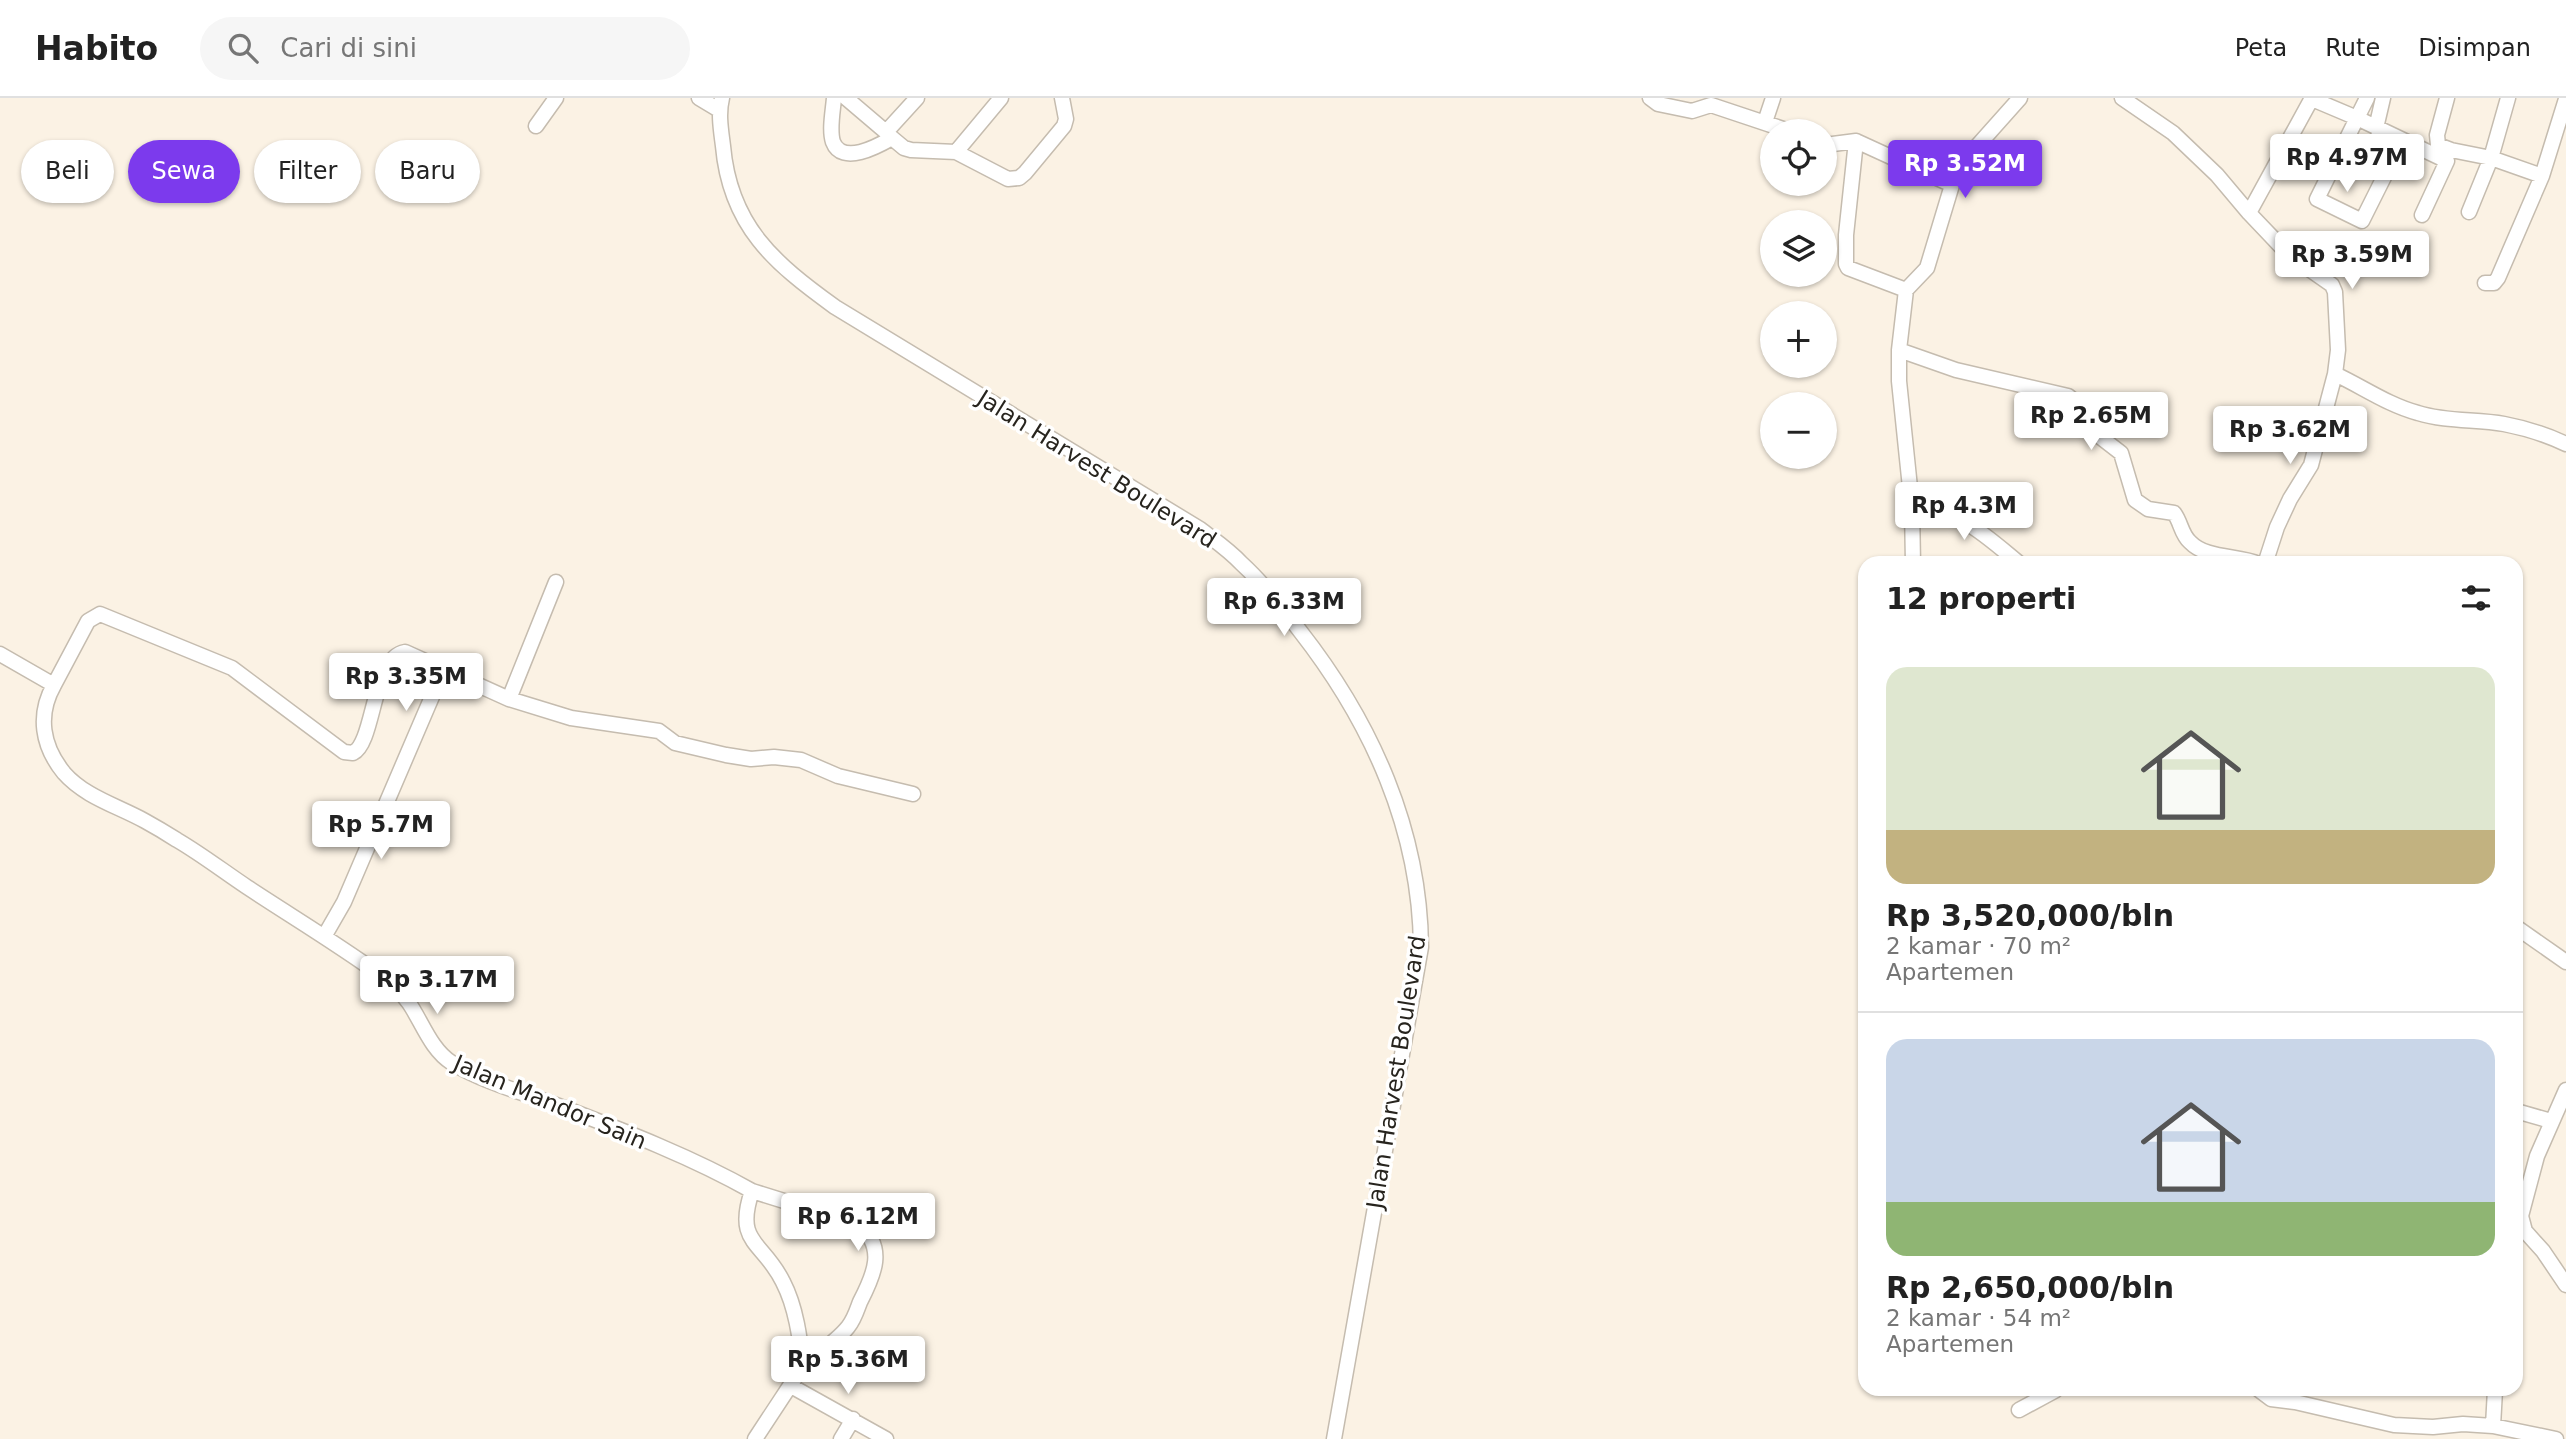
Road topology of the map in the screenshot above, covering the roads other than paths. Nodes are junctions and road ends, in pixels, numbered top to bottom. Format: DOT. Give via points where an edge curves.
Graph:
graph roads {
  1 [pos="556,98"];
  2 [pos="699,98"];
  3 [pos="834,98"];
  4 [pos="846,98"];
  5 [pos="917,98"];
  6 [pos="1001,98"];
  7 [pos="1062,98"];
  8 [pos="1650,98"];
  9 [pos="1773,98"];
  10 [pos="2021,98"];
  11 [pos="2122,98"];
  12 [pos="2312,98"];
  13 [pos="2367,98"];
  14 [pos="2383,98"];
  15 [pos="2447,98"];
  16 [pos="2508,98"];
  17 [pos="2566,99"];
  18 [pos="720,104"];
  19 [pos="2357,118"];
  20 [pos="1766,119"];
  21 [pos="1760,120"];
  22 [pos="536,126"];
  23 [pos="2376,128"];
  24 [pos="889,135"];
  25 [pos="1856,141"];
  26 [pos="2402,141"];
  27 [pos="1837,143"];
  28 [pos="956,152"];
  29 [pos="2491,158"];
  30 [pos="2542,176"];
  31 [pos="1952,185"];
  32 [pos="2469,212"];
  33 [pos="2249,213"];
  34 [pos="2422,215"];
  35 [pos="2485,283"];
  36 [pos="1906,290"];
  37 [pos="1899,350"];
  38 [pos="2335,373"];
  39 [pos="2566,444"];
  40 [pos="1912,507"];
  41 [pos="1913,556"];
  42 [pos="2010,556"];
  43 [pos="2232,556"];
  44 [pos="2268,556"];
  45 [pos="556,582"];
  46 [pos="0,654"];
  47 [pos="443,671"];
  48 [pos="54,685"];
  49 [pos="509,699"];
  50 [pos="914,794"];
  51 [pos="2523,931"];
  52 [pos="325,935"];
  53 [pos="2566,962"];
  54 [pos="2566,1090"];
  55 [pos="2523,1113"];
  56 [pos="2551,1121"];
  57 [pos="752,1191"];
  58 [pos="2523,1203"];
  59 [pos="2523,1226"];
  60 [pos="2566,1285"];
  61 [pos="803,1366"];
  62 [pos="791,1386"];
  63 [pos="2045,1396"];
  64 [pos="2267,1396"];
  65 [pos="2495,1396"];
  66 [pos="2019,1410"];
  67 [pos="853,1419"];
  68 [pos="2493,1426"];
  69 [pos="755,1439"];
  70 [pos="841,1439"];
  71 [pos="886,1439"];
  72 [pos="1334,1439"];
  73 [pos="2556,1439"];
  1 -- 22 [label="street"];
  2 -- 18 [label="street"];
  3 -- 24 [label="street" via="833,142 838,149 847,154 872,149"];
  4 -- 24 [label="street"];
  5 -- 24 [label="street"];
  6 -- 28 [label="street"];
  7 -- 28 [label="street" via="1064,126 1019,178 1008,179"];
  8 -- 21 [label="street" via="1692,111 1711,105"];
  9 -- 20 [label="street"];
  10 -- 31 [label="street" via="1963,162"];
  11 -- 33 [label="street" via="2173,133 2217,174"];
  12 -- 19 [label="street"];
  12 -- 33 [label="street"];
  13 -- 19 [label="street"];
  14 -- 23 [label="street"];
  15 -- 29 [label="street" via="2438,145"];
  16 -- 29 [label="street"];
  17 -- 30 [label="street"];
  18 -- 72 [label="street, Jalan Harvest Boulevard" via="724,166 742,219 792,276 835,307 1200,529 1241,562 1331,672 1378,756 1411,853 1421,947"];
  19 -- 23 [label="street"];
  19 -- 26 [label="street" via="2317,198 2328,204 2362,221"];
  23 -- 26 [label="street"];
  24 -- 28 [label="street" via="911,150"];
  25 -- 27 [label="street"];
  25 -- 31 [label="street"];
  25 -- 36 [label="street" via="1846,264"];
  26 -- 34 [label="street" via="2447,161"];
  29 -- 30 [label="street"];
  29 -- 32 [label="street"];
  30 -- 35 [label="street" via="2498,278"];
  31 -- 36 [label="street" via="1927,268"];
  33 -- 38 [label="street" via="2289,255 2332,285 2338,350"];
  36 -- 37 [label="street"];
  37 -- 40 [label="street"];
  37 -- 43 [label="street" via="1956,370 2068,396 2092,415 2099,436 2121,453 2141,506 2174,513 2195,547"];
  38 -- 39 [label="street" via="2418,413 2503,424"];
  38 -- 44 [label="street" via="2311,465 2290,499"];
  40 -- 41 [label="street"];
  40 -- 42 [label="street" via="1944,510 1962,519"];
  45 -- 49 [label="street"];
  46 -- 48 [label="street"];
  47 -- 48 [label="street, Jalan Mandor Sain" via="405,652 397,653 377,691 361,747 353,753 344,752 232,668 100,614 88,621"];
  47 -- 49 [label="street"];
  47 -- 52 [label="street" via="344,902"];
  48 -- 52 [label="street, Jalan Mandor Sain" via="46,698 43,727 64,773 85,791 182,842"];
  49 -- 50 [label="street" via="571,718 659,731 676,743 726,755 801,760 850,779"];
  51 -- 53 [label="street"];
  52 -- 57 [label="street, Jalan Mandor Sain" via="381,975 408,1001 439,1053 451,1062"];
  54 -- 56 [label="street"];
  55 -- 56 [label="street"];
  56 -- 58 [label="street"];
  57 -- 61 [label="street" via="745,1223 783,1281 799,1330"];
  57 -- 61 [label="street, Jalan Mandor Sain" via="858,1224 873,1241 876,1258 871,1281 848,1326"];
  59 -- 60 [label="street"];
  61 -- 62 [label="street"];
  62 -- 67 [label="street"];
  62 -- 69 [label="street"];
  63 -- 66 [label="street"];
  64 -- 68 [label="street" via="2394,1424"];
  65 -- 68 [label="street"];
  67 -- 70 [label="street"];
  67 -- 71 [label="street"];
  68 -- 73 [label="street"];
}
